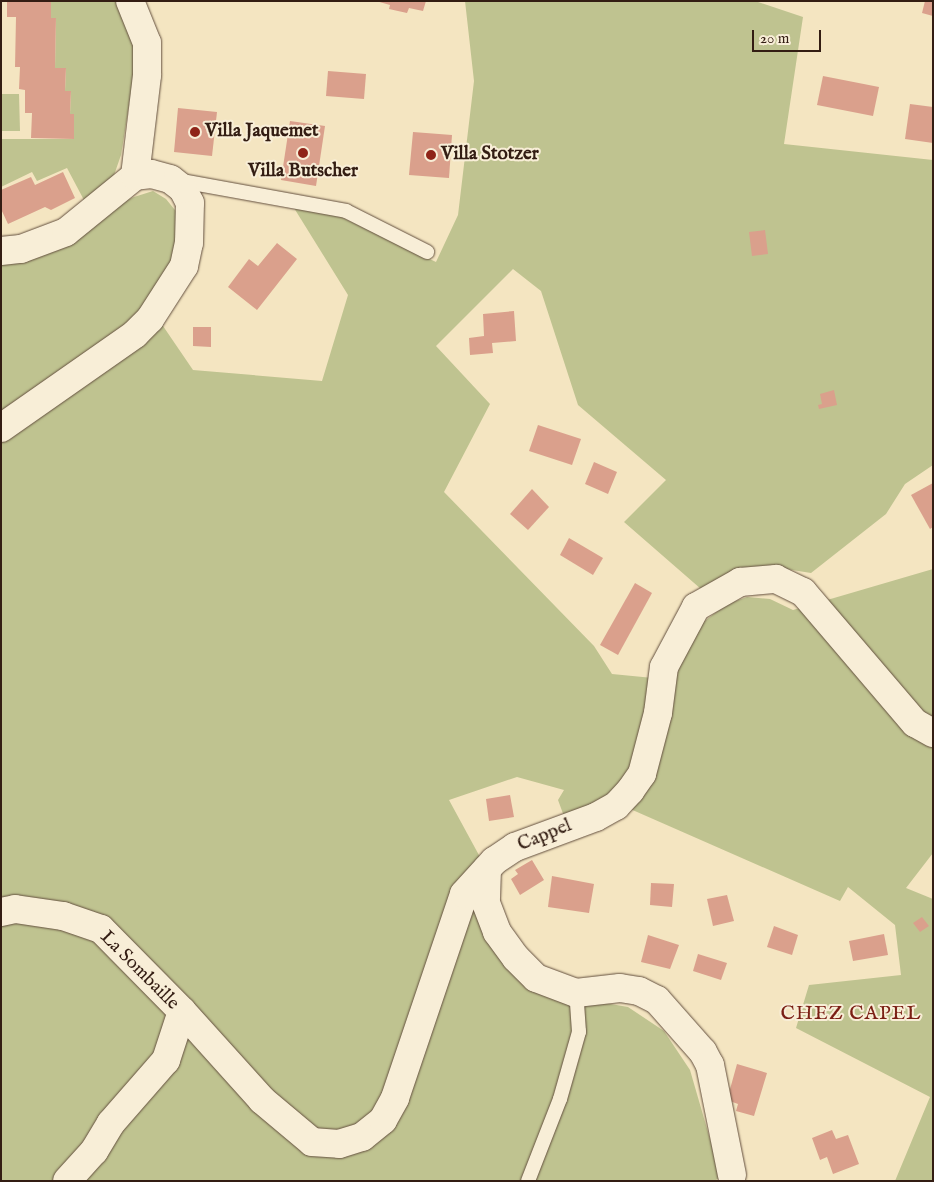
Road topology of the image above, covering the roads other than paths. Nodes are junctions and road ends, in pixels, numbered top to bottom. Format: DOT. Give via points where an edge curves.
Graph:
graph roads {
  1 [pos="130,1"];
  2 [pos="135,176"];
  3 [pos="170,179"];
  4 [pos="1,251"];
  5 [pos="428,252"];
  6 [pos="1,428"];
  7 [pos="933,733"];
  8 [pos="487,869"];
  9 [pos="8,911"];
  10 [pos="576,993"];
  11 [pos="182,1011"];
  12 [pos="732,1175"];
  13 [pos="67,1181"];
  14 [pos="528,1181"];
  1 -- 2 [label="street" via="139,16 147,43 147,75"];
  2 -- 3 [label="street" via="150,174"];
  2 -- 4 [label="street" via="66,232 21,249"];
  3 -- 5 [label="lane" via="197,181 346,212"];
  3 -- 6 [label="street" via="183,189 190,203 190,221 184,266 166,297 135,334"];
  7 -- 8 [label="street, Cappel" via="916,723 803,592 776,579 740,582 696,607 664,667 658,713 642,774 630,791 616,806 596,817 515,847"];
  8 -- 10 [label="street" via="486,903 497,932 536,978"];
  8 -- 11 [label="street, Cappel" via="464,894 395,1098 383,1120 362,1137 339,1144 312,1142 262,1100"];
  9 -- 11 [label="street, La Sombaille" via="63,916 100,929"];
  10 -- 12 [label="street" via="620,988 640,991 657,1000 703,1052 710,1065"];
  10 -- 14 [label="lane" via="579,1032 560,1099"];
  11 -- 13 [label="street, La Sombaille" via="166,1060 111,1123 94,1151"];
}
